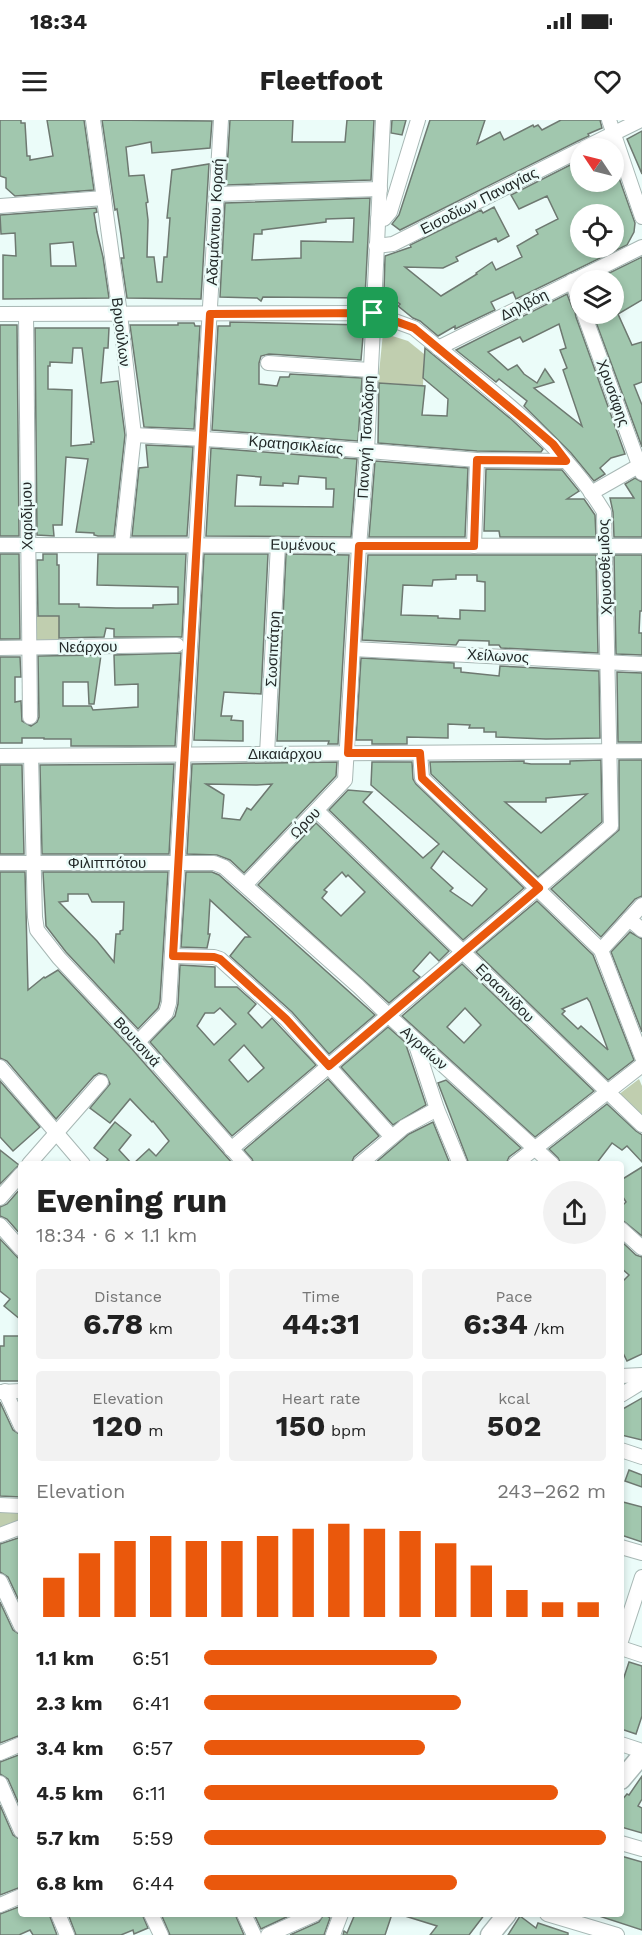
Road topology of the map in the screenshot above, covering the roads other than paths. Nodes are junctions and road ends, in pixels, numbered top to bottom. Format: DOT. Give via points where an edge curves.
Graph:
graph roads {
  1 [pos="93,120"];
  2 [pos="222,120"];
  3 [pos="383,120"];
  4 [pos="418,120"];
  5 [pos="641,120"];
  6 [pos="612,127"];
  7 [pos="597,138"];
  8 [pos="570,155"];
  9 [pos="380,189"];
  10 [pos="217,194"];
  11 [pos="104,198"];
  12 [pos="0,206"];
  13 [pos="642,217"];
  14 [pos="378,219"];
  15 [pos="376,246"];
  16 [pos="642,247"];
  17 [pos="595,270"];
  18 [pos="570,282"];
  19 [pos="373,313"];
  20 [pos="0,314"];
  21 [pos="26,314"];
  22 [pos="120,314"];
  23 [pos="210,314"];
  24 [pos="588,324"];
  25 [pos="438,348"];
  26 [pos="268,363"];
  27 [pos="370,370"];
  28 [pos="134,435"];
  29 [pos="203,438"];
  30 [pos="367,451"];
  31 [pos="477,460"];
  32 [pos="566,461"];
  33 [pos="641,468"];
  34 [pos="591,493"];
  35 [pos="28,544"];
  36 [pos="122,544"];
  37 [pos="196,544"];
  38 [pos="278,544"];
  39 [pos="0,545"];
  40 [pos="359,546"];
  41 [pos="474,546"];
  42 [pos="642,546"];
  43 [pos="606,547"];
  44 [pos="177,645"];
  45 [pos="0,648"];
  46 [pos="28,648"];
  47 [pos="353,649"];
  48 [pos="608,662"];
  49 [pos="642,664"];
  50 [pos="30,717"];
  51 [pos="642,751"];
  52 [pos="609,752"];
  53 [pos="348,753"];
  54 [pos="420,753"];
  55 [pos="267,754"];
  56 [pos="184,755"];
  57 [pos="0,756"];
  58 [pos="31,756"];
  59 [pos="317,811"];
  60 [pos="34,862"];
  61 [pos="0,863"];
  62 [pos="179,863"];
  63 [pos="214,863"];
  64 [pos="245,885"];
  65 [pos="539,888"];
  66 [pos="642,905"];
  67 [pos="629,919"];
  68 [pos="642,930"];
  69 [pos="602,950"];
  70 [pos="463,951"];
  71 [pos="173,956"];
  72 [pos="388,1015"];
  73 [pos="414,1038"];
  74 [pos="138,1042"];
  75 [pos="642,1057"];
  76 [pos="642,1065"];
  77 [pos="329,1066"];
  78 [pos="0,1067"];
  79 [pos="101,1082"];
  80 [pos="607,1093"];
  81 [pos="437,1109"];
  82 [pos="642,1125"];
  83 [pos="56,1133"];
  84 [pos="391,1136"];
  85 [pos="535,1148"];
  86 [pos="235,1158"];
  87 [pos="32,1161"];
  88 [pos="80,1161"];
  89 [pos="363,1161"];
  90 [pos="459,1161"];
  91 [pos="519,1161"];
  92 [pos="549,1161"];
  93 [pos="18,1177"];
  94 [pos="0,1198"];
  95 [pos="0,1225"];
  96 [pos="624,1234"];
  97 [pos="18,1246"];
  98 [pos="642,1248"];
  99 [pos="642,1375"];
  100 [pos="624,1376"];
  101 [pos="642,1382"];
  102 [pos="3,1391"];
  103 [pos="624,1393"];
  104 [pos="18,1420"];
  105 [pos="624,1451"];
  106 [pos="642,1457"];
  107 [pos="0,1505"];
  108 [pos="18,1506"];
  109 [pos="18,1528"];
  110 [pos="0,1534"];
  111 [pos="624,1547"];
  112 [pos="642,1553"];
  113 [pos="642,1577"];
  114 [pos="0,1581"];
  115 [pos="18,1620"];
  116 [pos="624,1632"];
  117 [pos="624,1649"];
  118 [pos="642,1655"];
  119 [pos="18,1745"];
  120 [pos="624,1745"];
  121 [pos="0,1753"];
  122 [pos="642,1753"];
  123 [pos="624,1776"];
  124 [pos="0,1783"];
  125 [pos="18,1824"];
  126 [pos="624,1844"];
  127 [pos="642,1850"];
  128 [pos="18,1897"];
  129 [pos="0,1905"];
  130 [pos="59,1917"];
  131 [pos="152,1917"];
  132 [pos="245,1917"];
  133 [pos="308,1917"];
  134 [pos="340,1917"];
  135 [pos="505,1917"];
  136 [pos="552,1917"];
  137 [pos="575,1929"];
  138 [pos="67,1935"];
  139 [pos="161,1935"];
  140 [pos="254,1935"];
  141 [pos="268,1935"];
  142 [pos="333,1935"];
  143 [pos="490,1935"];
  144 [pos="617,1935"];
  1 -- 11 [label="street, Βρυούλων"];
  2 -- 10 [label="street, Αδαμάντιου Κοραή"];
  3 -- 9 [label="street, Παναγή Τσαλδάρη"];
  4 -- 14 [label="street" via="390,212 384,219"];
  5 -- 6 [label="street, Εισοδίων Παναγίας"];
  6 -- 7 [label="street, Εισοδίων Παναγίας"];
  6 -- 13 [label="street"];
  8 -- 15 [label="street, Εισοδίων Παναγίας" via="393,244"];
  9 -- 10 [label="street"];
  9 -- 14 [label="street, Παναγή Τσαλδάρη"];
  10 -- 23 [label="street, Αδαμάντιου Κοραή"];
  11 -- 12 [label="street"];
  11 -- 22 [label="street, Βρυούλων"];
  14 -- 15 [label="street, Παναγή Τσαλδάρη"];
  15 -- 19 [label="street, Παναγή Τσαλδάρη"];
  16 -- 17 [label="street, Δηλβόη"];
  18 -- 25 [label="street, Δηλβόη"];
  19 -- 23 [label="street"];
  19 -- 25 [label="street, Χρυσοθέμιδος" via="414,328"];
  19 -- 27 [label="street, Παναγή Τσαλδάρη"];
  20 -- 21 [label="street"];
  21 -- 22 [label="street"];
  21 -- 35 [label="street, Χαριδίμου"];
  22 -- 23 [label="street"];
  22 -- 28 [label="street, Βρυούλων"];
  23 -- 29 [label="street, Αδαμάντιου Κοραή"];
  24 -- 33 [label="street, Χρυσάφης"];
  25 -- 32 [label="street, Χρυσοθέμιδος" via="553,444"];
  26 -- 27 [label="street"];
  27 -- 30 [label="street, Παναγή Τσαλδάρη"];
  28 -- 29 [label="street, Κρατησικλείας"];
  28 -- 36 [label="street, Βρυούλων"];
  29 -- 30 [label="street, Κρατησικλείας"];
  29 -- 37 [label="street, Αδαμάντιου Κοραή"];
  30 -- 31 [label="street, Κρατησικλείας"];
  30 -- 40 [label="street, Παναγή Τσαλδάρη"];
  31 -- 32 [label="street, Κρατησικλείας"];
  31 -- 41 [label="street"];
  32 -- 34 [label="street, Χρυσοθέμιδος"];
  33 -- 34 [label="street"];
  34 -- 43 [label="street, Χρυσοθέμιδος" via="604,512"];
  35 -- 36 [label="street, Ευμένους"];
  35 -- 39 [label="street, Ευμένους"];
  35 -- 46 [label="street, Χαριδίμου"];
  36 -- 37 [label="street, Ευμένους"];
  37 -- 38 [label="street, Ευμένους"];
  37 -- 56 [label="street, Αδαμάντιου Κοραή"];
  38 -- 40 [label="street, Ευμένους"];
  38 -- 55 [label="street, Σωσιπάτρη"];
  40 -- 41 [label="street, Ευμένους"];
  40 -- 47 [label="street, Παναγή Τσαλδάρη"];
  41 -- 43 [label="street, Ευμένους"];
  42 -- 43 [label="street, Ευμένους"];
  43 -- 48 [label="street, Χρυσοθέμιδος"];
  44 -- 46 [label="street, Νεάρχου"];
  45 -- 46 [label="street, Νεάρχου"];
  46 -- 50 [label="street, Χαριδίμου"];
  47 -- 48 [label="street, Χείλωνος"];
  47 -- 53 [label="street, Παναγή Τσαλδάρη"];
  48 -- 49 [label="street, Χείλωνος"];
  48 -- 52 [label="street, Χρυσοθέμιδος"];
  51 -- 52 [label="street, Δικαιάρχου"];
  52 -- 54 [label="street, Δικαιάρχου"];
  52 -- 65 [label="street, Χρυσοθέμιδος" via="611,826"];
  53 -- 54 [label="street, Δικαιάρχου"];
  53 -- 55 [label="street, Δικαιάρχου"];
  53 -- 59 [label="street, Ώρου" via="345,780"];
  54 -- 65 [label="street" via="422,778"];
  55 -- 56 [label="street, Δικαιάρχου"];
  56 -- 58 [label="street, Δικαιάρχου"];
  56 -- 62 [label="street, Αδαμάντιου Κοραή"];
  57 -- 58 [label="street, Δικαιάρχου"];
  58 -- 60 [label="street"];
  59 -- 64 [label="street, Ώρου"];
  59 -- 70 [label="street, Ερασινίδου"];
  60 -- 61 [label="street, Φιλιππότου"];
  60 -- 62 [label="street, Φιλιππότου"];
  60 -- 74 [label="street, Βουτσινά" via="37,930"];
  62 -- 63 [label="street, Φιλιππότου"];
  62 -- 71 [label="street, Αδαμάντιου Κοραή"];
  63 -- 64 [label="street, Αγραίων"];
  64 -- 72 [label="street, Αγραίων"];
  65 -- 69 [label="street"];
  65 -- 70 [label="street"];
  66 -- 67 [label="street"];
  67 -- 68 [label="street"];
  67 -- 69 [label="street"];
  69 -- 75 [label="street"];
  70 -- 72 [label="street"];
  70 -- 80 [label="street, Ερασινίδου"];
  71 -- 74 [label="street, Αδαμάντιου Κοραή" via="166,1013"];
  71 -- 77 [label="street" via="220,959 286,1019"];
  72 -- 73 [label="street, Αγραίων"];
  72 -- 77 [label="street"];
  73 -- 81 [label="street"];
  73 -- 85 [label="street, Αγραίων"];
  74 -- 86 [label="street, Βουτσινά"];
  76 -- 80 [label="street"];
  77 -- 84 [label="street"];
  77 -- 86 [label="street"];
  78 -- 83 [label="street"];
  79 -- 83 [label="street"];
  80 -- 82 [label="street, Ερασινίδου"];
  80 -- 85 [label="street"];
  81 -- 84 [label="street"];
  81 -- 90 [label="street"];
  83 -- 87 [label="street"];
  83 -- 88 [label="street"];
  84 -- 89 [label="street"];
  85 -- 91 [label="street"];
  85 -- 92 [label="street, Αγραίων"];
  93 -- 94 [label="street"];
  95 -- 97 [label="street"];
  96 -- 98 [label="street"];
  99 -- 100 [label="street"];
  101 -- 103 [label="street"];
  102 -- 104 [label="street"];
  105 -- 106 [label="street"];
  107 -- 108 [label="street"];
  109 -- 110 [label="street"];
  111 -- 112 [label="street"];
  113 -- 116 [label="street"];
  114 -- 115 [label="street"];
  117 -- 118 [label="street"];
  119 -- 121 [label="street"];
  120 -- 122 [label="street"];
  122 -- 123 [label="street"];
  124 -- 125 [label="street"];
  126 -- 127 [label="street"];
  128 -- 129 [label="street"];
  130 -- 138 [label="street"];
  131 -- 139 [label="street"];
  132 -- 140 [label="street"];
  133 -- 141 [label="street"];
  134 -- 142 [label="street"];
  135 -- 143 [label="street"];
  136 -- 137 [label="street"];
  137 -- 144 [label="street"];
}
